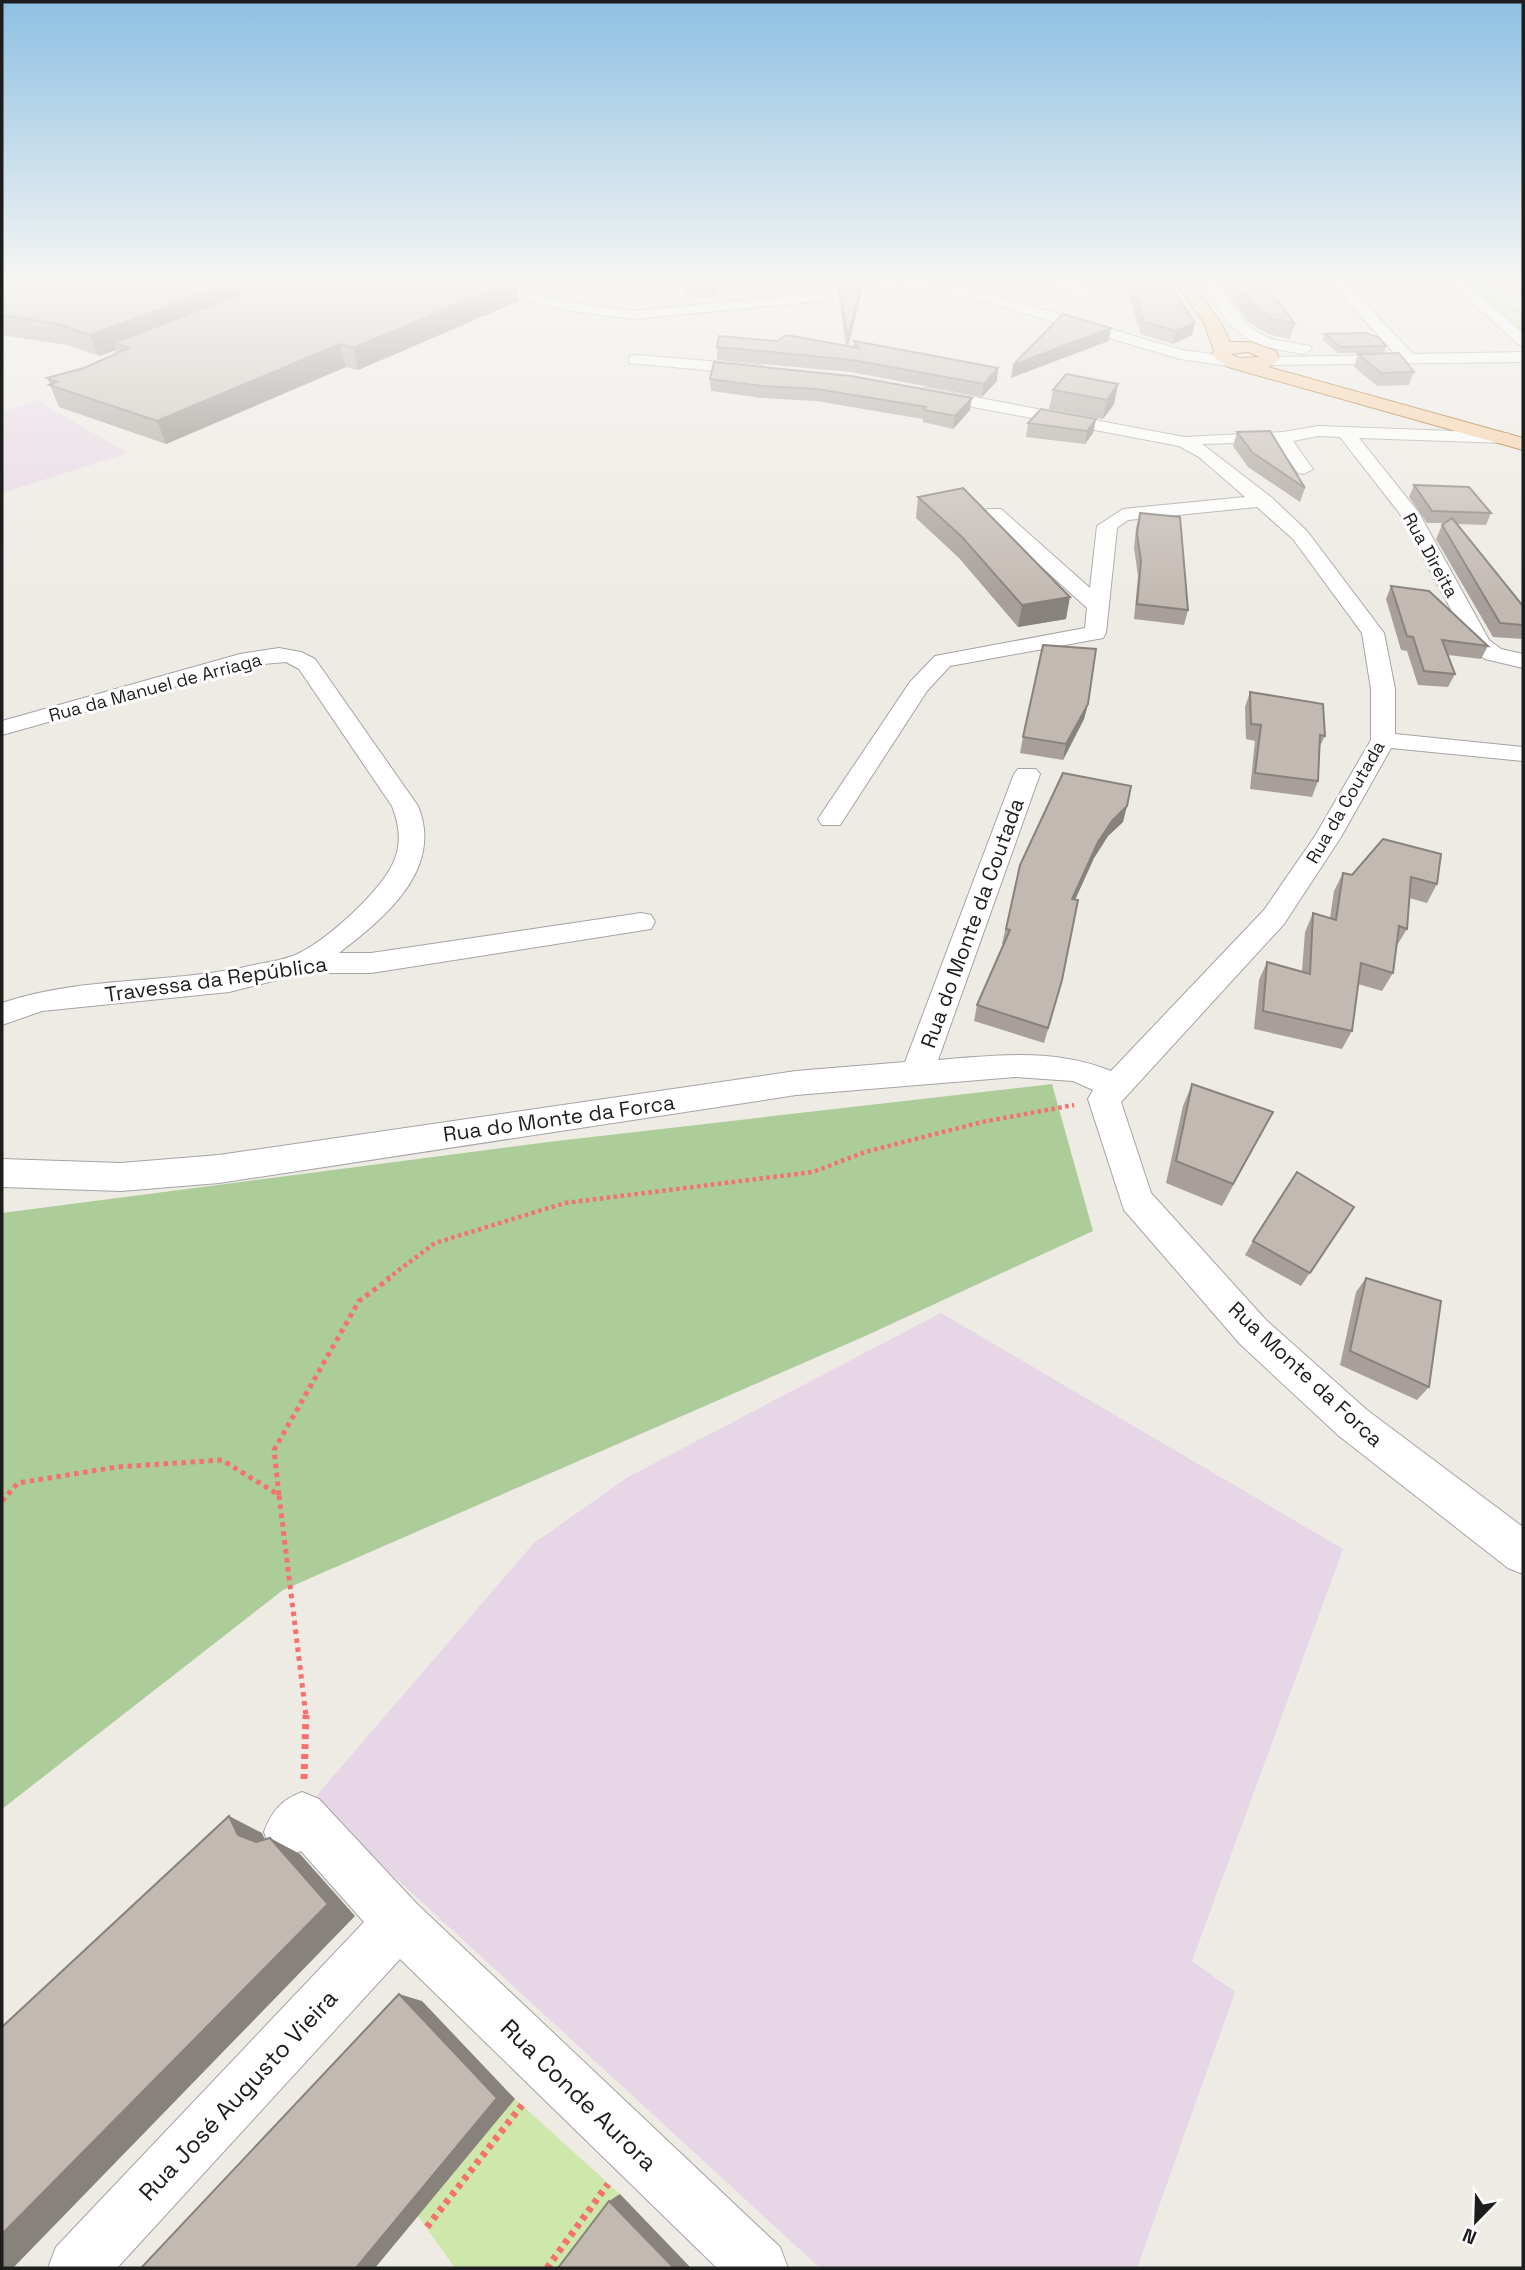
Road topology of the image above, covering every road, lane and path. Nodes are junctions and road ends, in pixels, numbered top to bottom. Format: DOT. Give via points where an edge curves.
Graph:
graph roads {
  1 [pos="1326,387"];
  2 [pos="1332,387"];
  3 [pos="913,391"];
  4 [pos="1370,400"];
  5 [pos="1346,433"];
  6 [pos="1283,437"];
  7 [pos="1515,441"];
  8 [pos="1184,443"];
  9 [pos="1304,469"];
  10 [pos="1264,501"];
  11 [pos="994,513"];
  12 [pos="1098,607"];
  13 [pos="1523,661"];
  14 [pos="2,728"];
  15 [pos="1383,740"];
  16 [pos="1523,754"];
  17 [pos="1027,774"];
  18 [pos="831,819"];
  19 [pos="641,922"];
  20 [pos="304,963"];
  21 [pos="2,1014"];
  22 [pos="917,1073"];
  23 [pos="1109,1093"];
  24 [pos="2,1173"];
  25 [pos="279,1495"];
  26 [pos="2,1501"];
  27 [pos="1523,1553"];
  28 [pos="295,1824"];
  29 [pos="399,1922"];
  30 [pos="522,2105"];
  31 [pos="609,2183"];
  32 [pos="427,2227"];
  33 [pos="76,2268"];
  34 [pos="547,2268"];
  35 [pos="759,2268"];
  1 -- 4 [label="main road"];
  2 -- 4 [label="main road"];
  3 -- 8 [label="street"];
  4 -- 7 [label="main road"];
  5 -- 6 [label="street" via="1318,431"];
  5 -- 7 [label="street"];
  5 -- 13 [label="street, Rua Direita" via="1409,513 1480,644 1493,654"];
  6 -- 8 [label="street"];
  6 -- 9 [label="street"];
  8 -- 10 [label="street, Rua da Coutada" via="1205,453"];
  10 -- 12 [label="street" via="1123,515 1107,526"];
  10 -- 15 [label="street, Rua da Coutada" via="1300,535 1373,633 1383,689"];
  11 -- 12 [label="street"];
  12 -- 18 [label="street" via="1095,633 943,661 918,687"];
  14 -- 20 [label="street, Rua da Manuel de Arriaga" via="248,659 293,655 307,664 405,806 413,827 411,854 396,882 358,926"];
  15 -- 16 [label="street"];
  15 -- 23 [label="street, Rua da Coutada" via="1328,837 1274,917"];
  17 -- 22 [label="street, Rua do Monte da Coutada"];
  19 -- 20 [label="street, Travessa da República" via="371,963"];
  20 -- 21 [label="street, Travessa da República" via="229,982 40,1000"];
  22 -- 23 [label="street, Rua do Monte da Forca" via="1015,1065 1077,1070"];
  22 -- 24 [label="street, Rua do Monte da Forca" via="796,1083 219,1169 121,1177"];
  23 -- 25 [label="path" via="865,1152 813,1172 565,1203 435,1243 359,1301 274,1450"];
  23 -- 27 [label="street, Rua Monte da Forca" via="1136,1200 1253,1332 1353,1423"];
  25 -- 26 [label="path" via="222,1460 117,1467 18,1483"];
  25 -- 28 [label="path" via="307,1721"];
  28 -- 29 [label="street, Rua Conde Aurora"];
  29 -- 33 [label="street, Rua José Augusto Vieira"];
  29 -- 35 [label="street, Rua Conde Aurora"];
  30 -- 32 [label="path"];
  31 -- 34 [label="path"];
}
